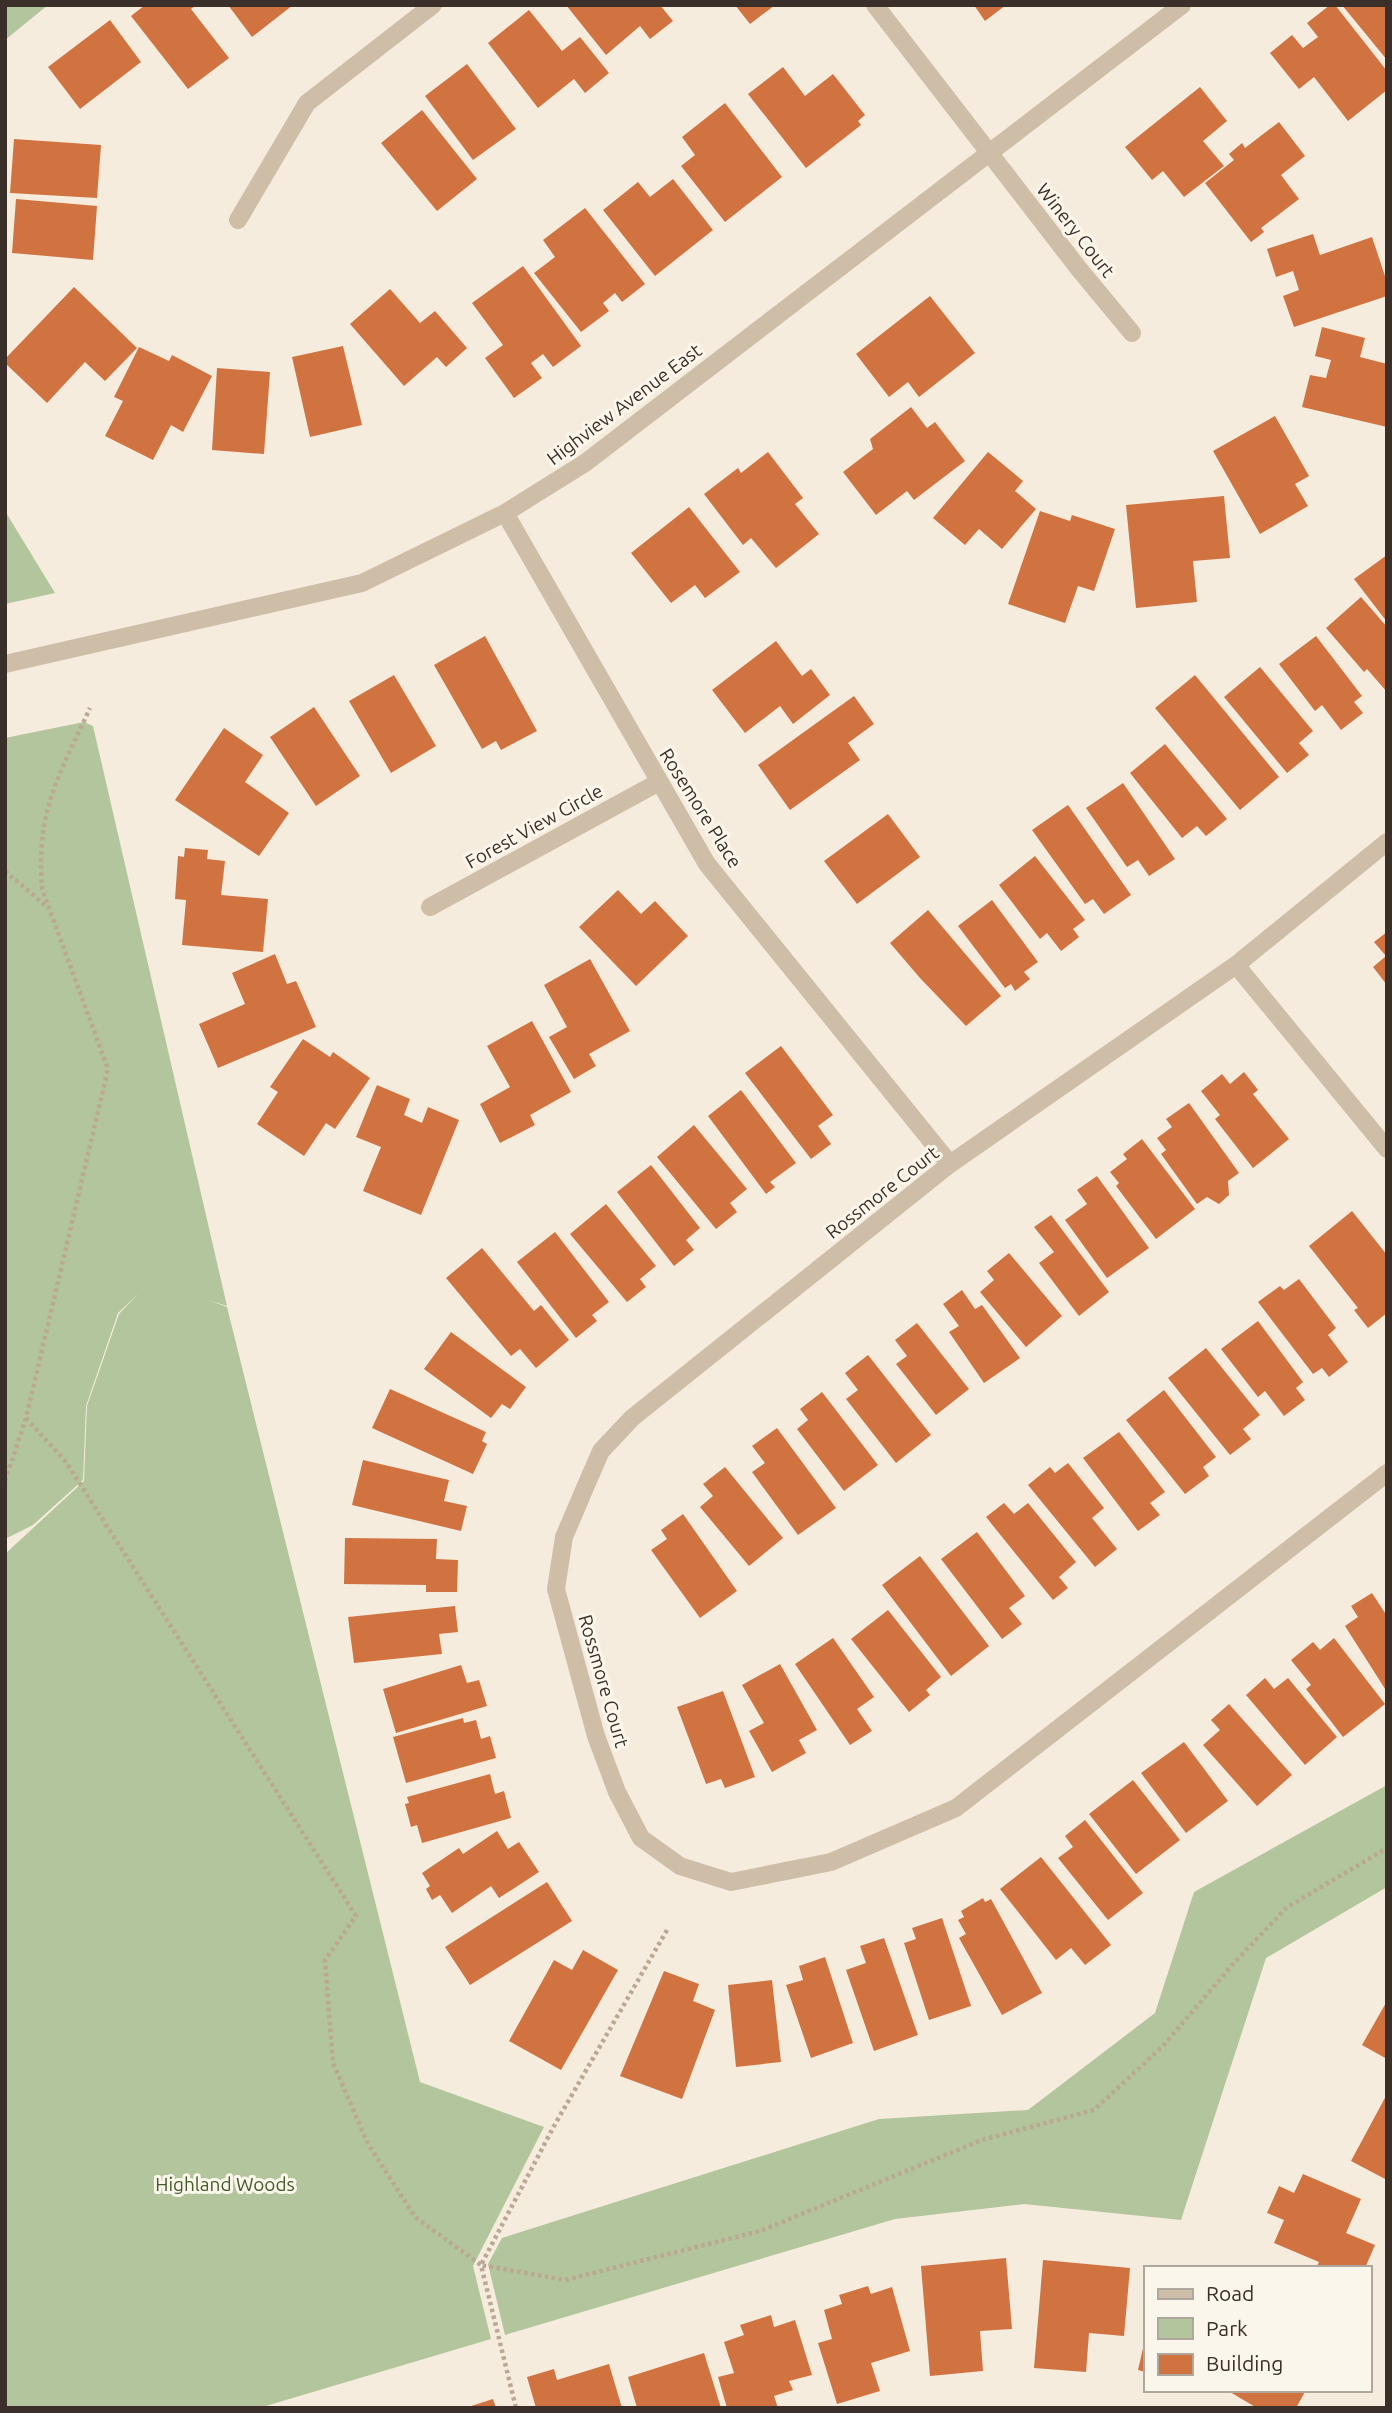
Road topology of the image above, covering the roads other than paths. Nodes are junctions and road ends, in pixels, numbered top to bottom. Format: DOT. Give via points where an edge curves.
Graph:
graph roads {
  1 [pos="433,5"];
  2 [pos="875,5"];
  3 [pos="1182,5"];
  4 [pos="989,152"];
  5 [pos="238,220"];
  6 [pos="1132,333"];
  7 [pos="505,513"];
  8 [pos="5,664"];
  9 [pos="659,782"];
  10 [pos="1387,842"];
  11 [pos="430,907"];
  12 [pos="1236,965"];
  13 [pos="1387,1149"];
  14 [pos="950,1164"];
  15 [pos="1387,1473"];
  1 -- 5 [label="street" via="307,103"];
  2 -- 4 [label="street, Winery Court"];
  3 -- 4 [label="street, Highview Avenue East"];
  4 -- 6 [label="street, Winery Court"];
  4 -- 7 [label="street, Highview Avenue East" via="584,463"];
  7 -- 8 [label="street, Highview Avenue East" via="362,583"];
  7 -- 9 [label="street, Rosemore Place"];
  9 -- 11 [label="street, Forest View Circle"];
  9 -- 14 [label="street, Rosemore Place" via="707,864"];
  10 -- 12 [label="street, Rossmore Court"];
  12 -- 13 [label="street"];
  12 -- 14 [label="street, Rossmore Court"];
  14 -- 15 [label="street, Rossmore Court" via="632,1418 601,1451 564,1537 556,1590 596,1736 641,1838 680,1866 731,1882 831,1862 956,1808"];
}
